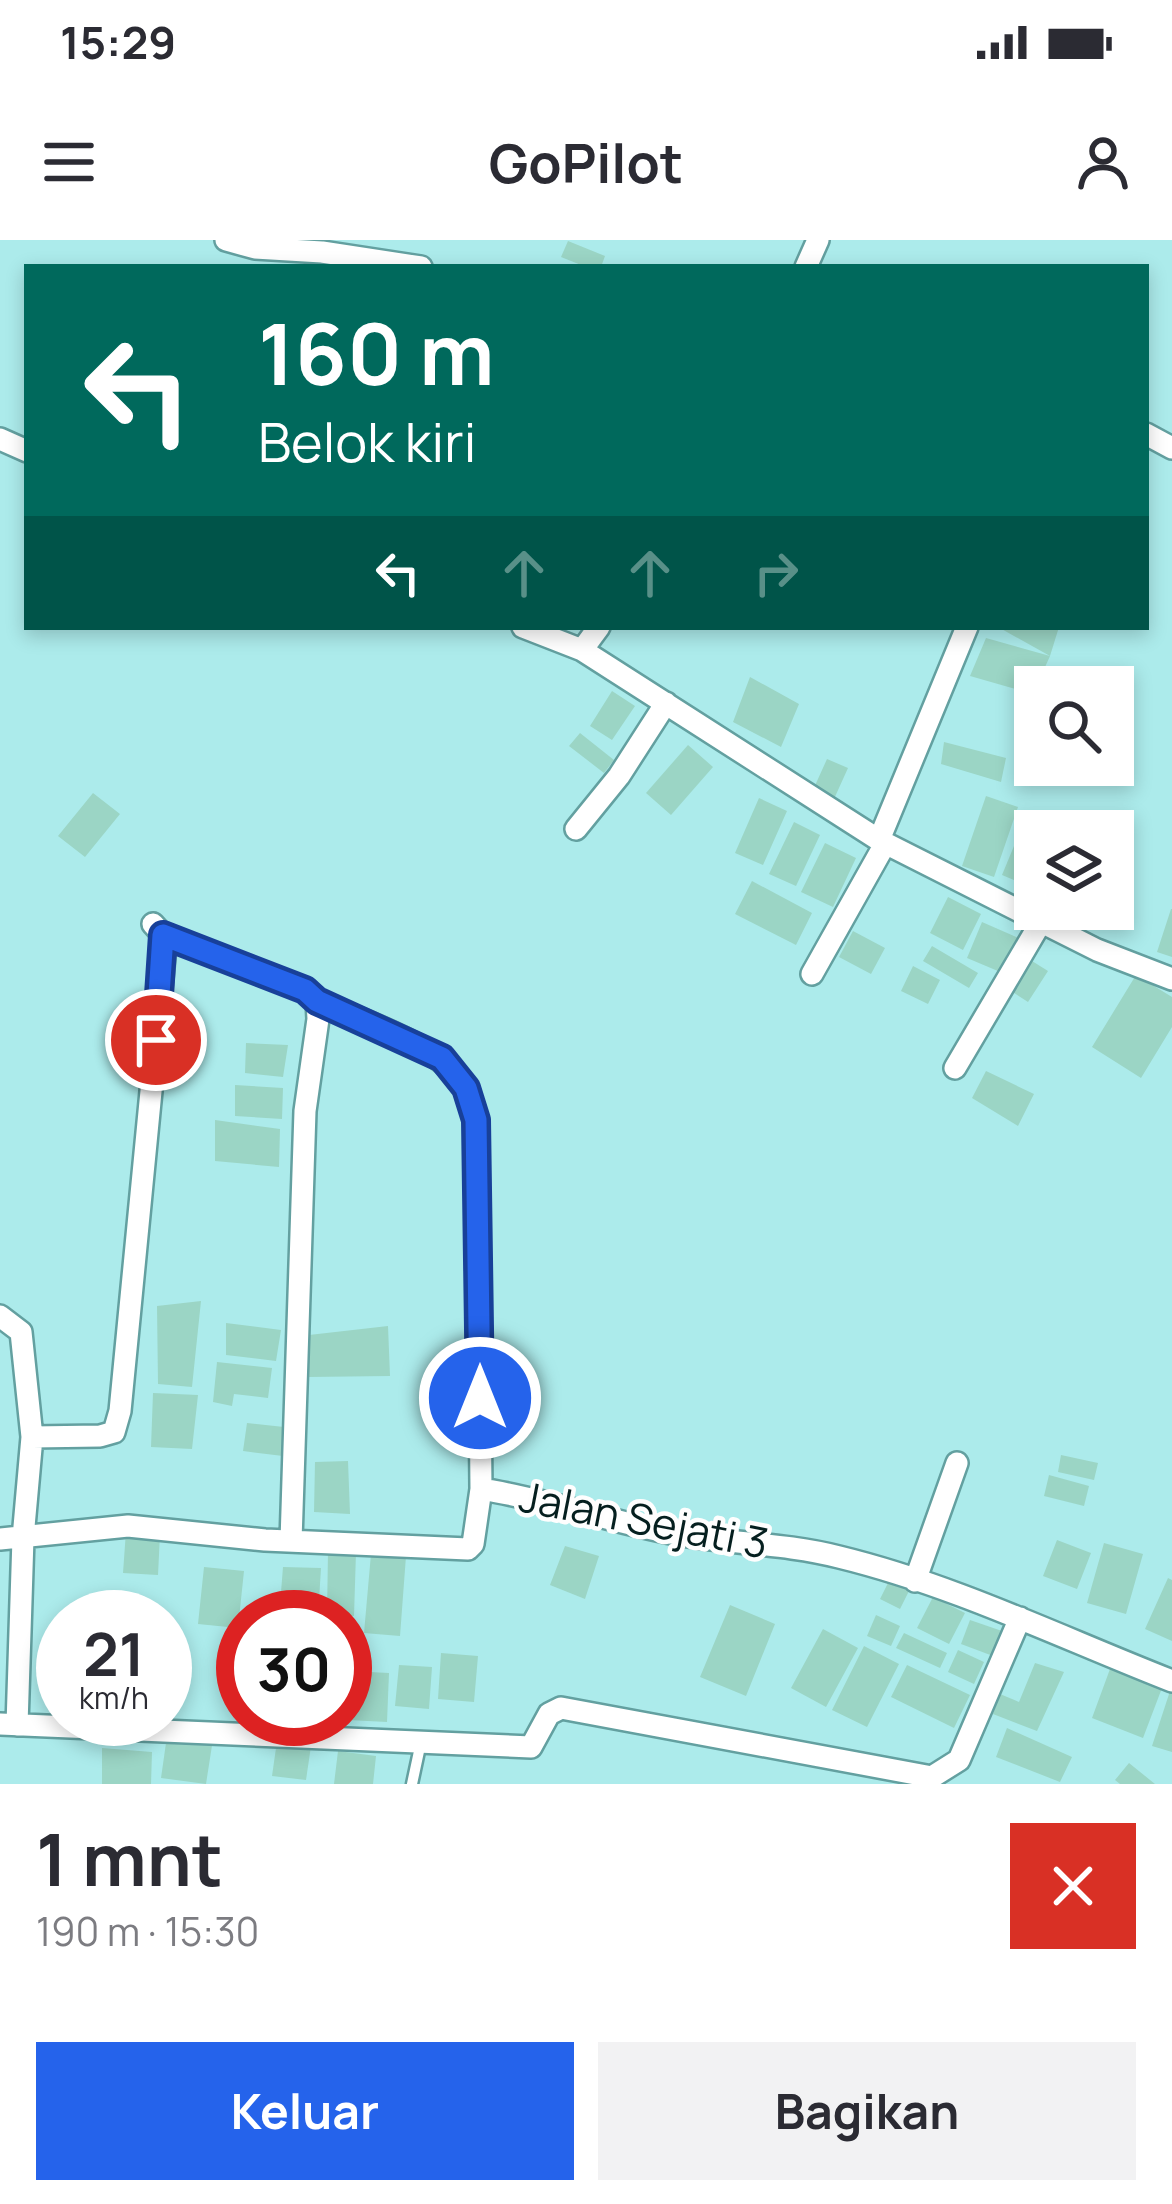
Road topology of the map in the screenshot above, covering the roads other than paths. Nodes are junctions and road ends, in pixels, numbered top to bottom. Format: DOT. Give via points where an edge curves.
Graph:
graph roads {
  1 [pos="226,240"];
  2 [pos="401,264"];
  3 [pos="531,630"];
  4 [pos="596,630"];
  5 [pos="966,630"];
  6 [pos="582,650"];
  7 [pos="666,703"];
  8 [pos="576,829"];
  9 [pos="882,842"];
  10 [pos="1014,908"];
  11 [pos="1036,930"];
  12 [pos="1057,930"];
  13 [pos="812,974"];
  14 [pos="1172,979"];
  15 [pos="317,1001"];
  16 [pos="955,1067"];
  17 [pos="0,1316"];
  18 [pos="32,1437"];
  19 [pos="957,1463"];
  20 [pos="481,1489"];
  21 [pos="12,1538"];
  22 [pos="291,1541"];
  23 [pos="915,1581"];
  24 [pos="1020,1618"];
  25 [pos="1172,1682"];
  26 [pos="8,1725"];
  27 [pos="421,1742"];
  28 [pos="412,1784"];
  1 -- 2 [label="street"];
  3 -- 6 [label="street"];
  4 -- 6 [label="street"];
  5 -- 9 [label="street"];
  6 -- 7 [label="street"];
  7 -- 8 [label="street"];
  7 -- 9 [label="street"];
  9 -- 10 [label="street"];
  9 -- 13 [label="street"];
  11 -- 16 [label="street"];
  12 -- 14 [label="street"];
  15 -- 18 [label="street" via="158,929 165,946 120,1411 114,1432"];
  15 -- 20 [label="street" via="442,1058 466,1088 478,1170"];
  15 -- 22 [label="street" via="305,1111"];
  17 -- 18 [label="street" via="21,1332"];
  18 -- 21 [label="street"];
  19 -- 23 [label="street"];
  20 -- 22 [label="street, Jalan Sejati 3" via="468,1549"];
  20 -- 23 [label="street, Jalan Sejati 3" via="679,1534 791,1546"];
  21 -- 22 [label="street, Jalan Sejati 3" via="128,1526"];
  21 -- 26 [label="street"];
  23 -- 24 [label="street, Jalan Sejati 3"];
  24 -- 25 [label="street, Jalan Sejati 3"];
  24 -- 27 [label="street" via="958,1760 932,1777 561,1708 531,1747"];
  26 -- 27 [label="street"];
  27 -- 28 [label="lane"];
}
